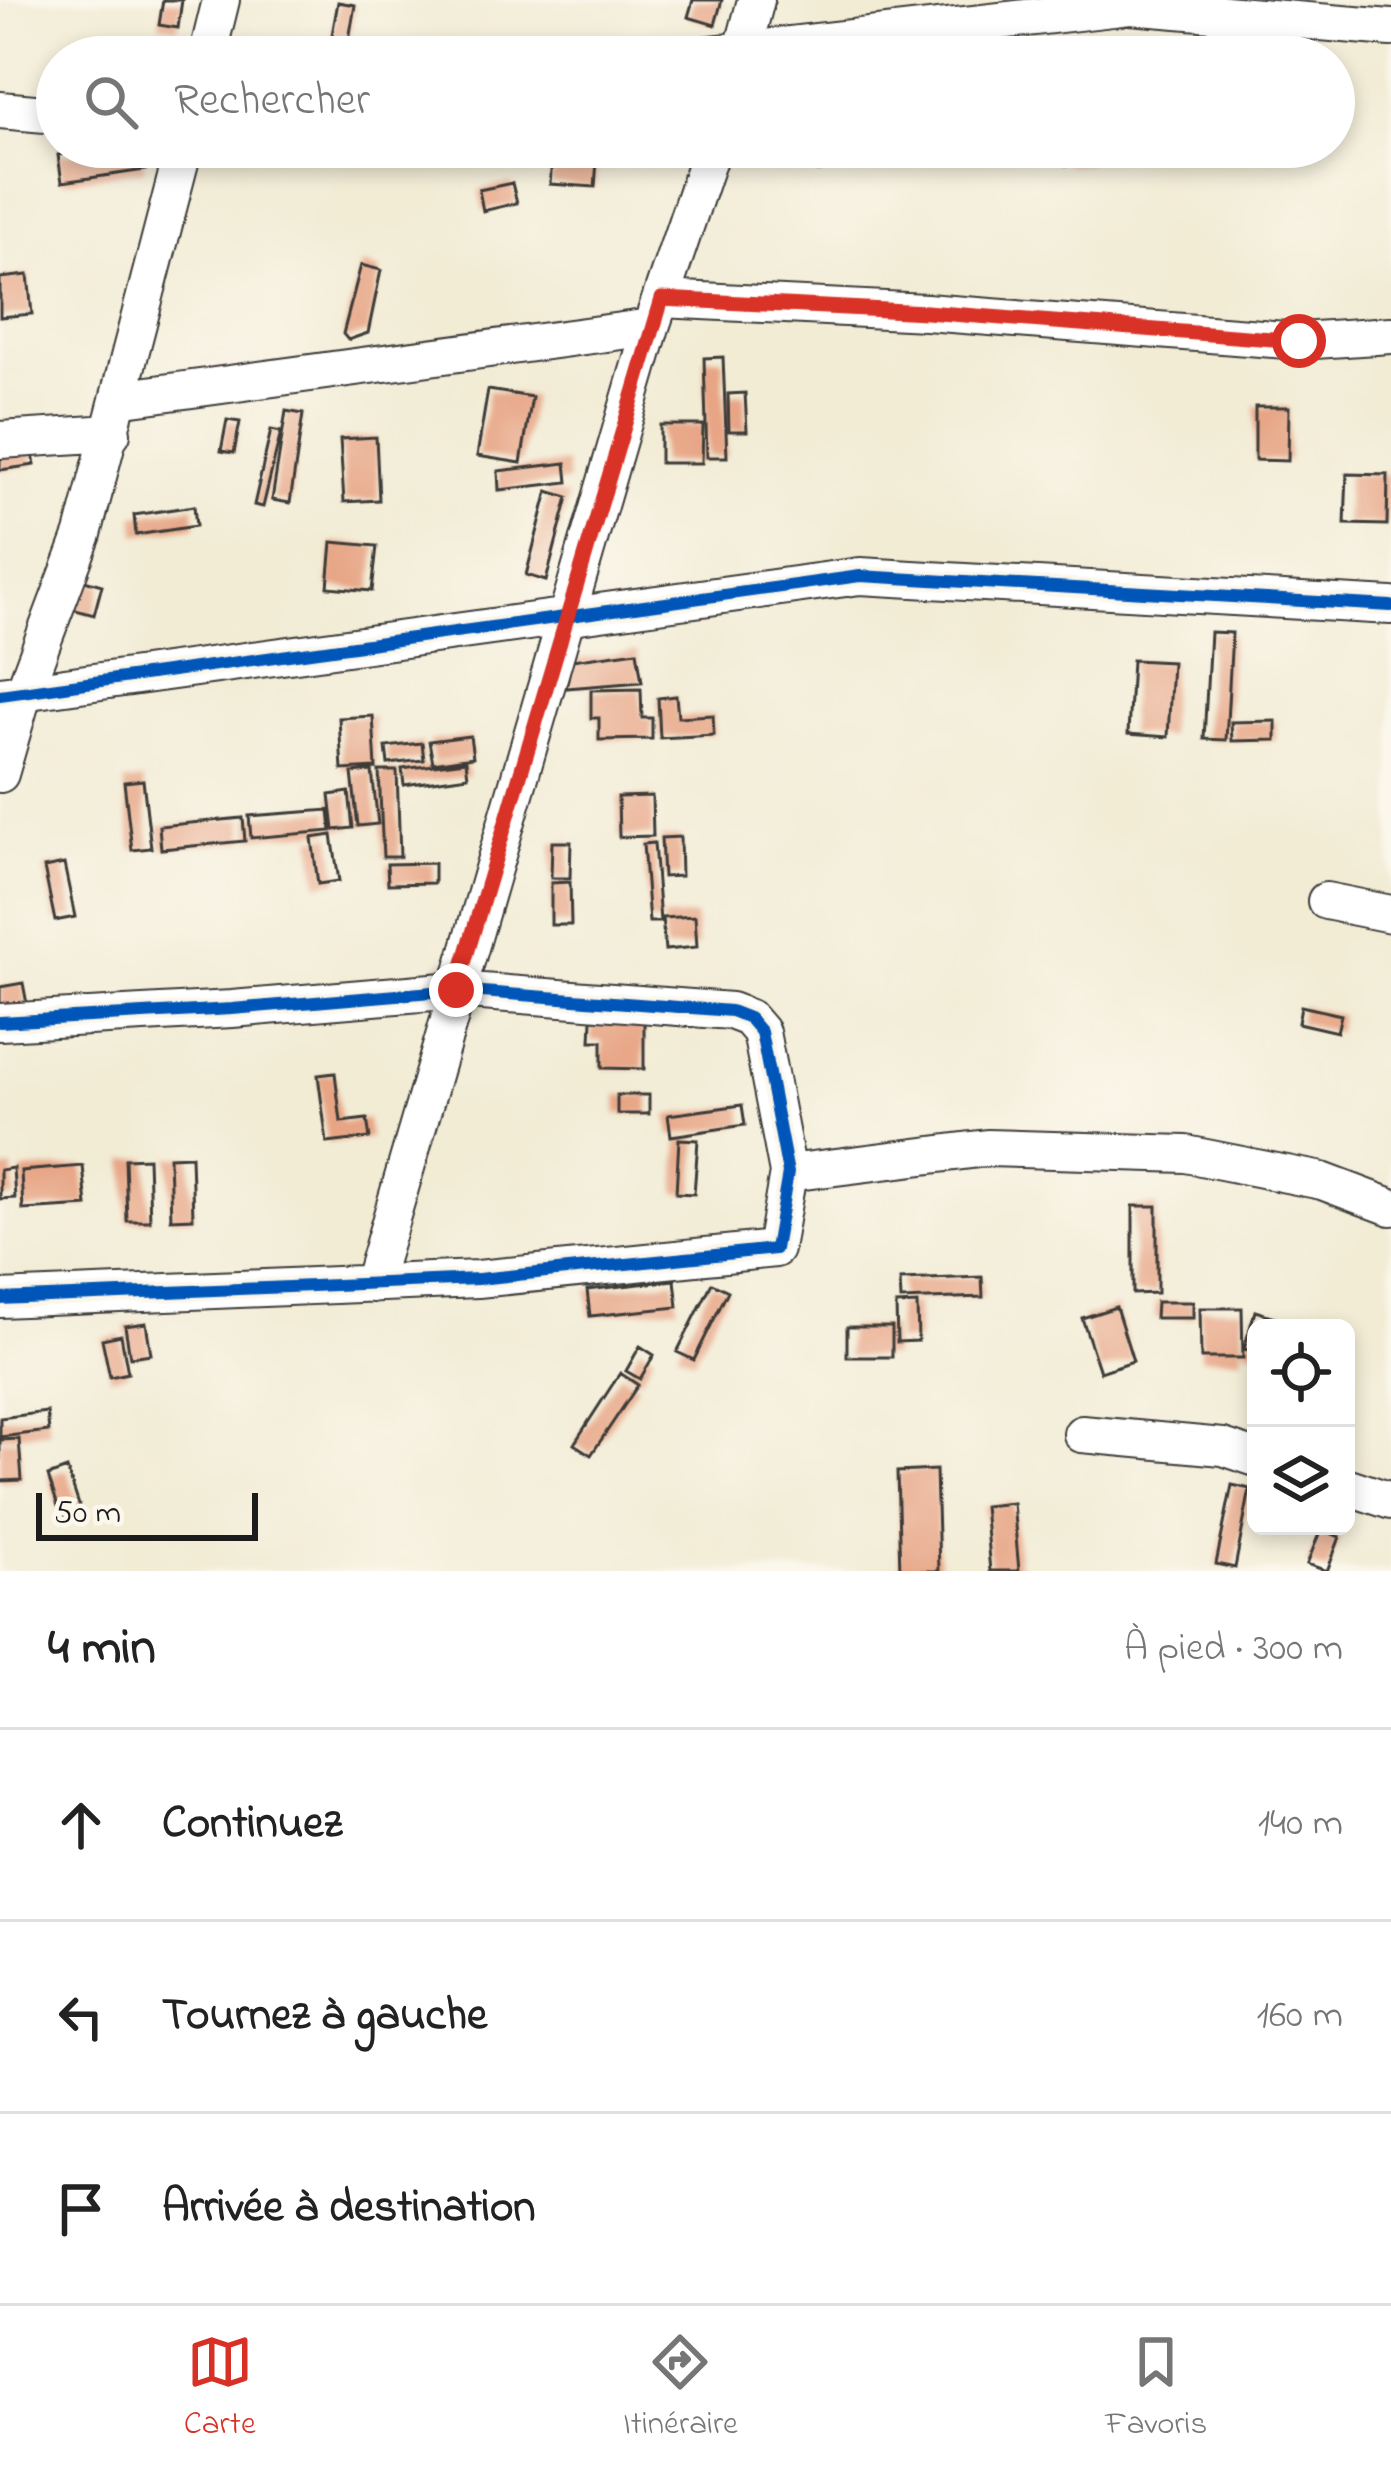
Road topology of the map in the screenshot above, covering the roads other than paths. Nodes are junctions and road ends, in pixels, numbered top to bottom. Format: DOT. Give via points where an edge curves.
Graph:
graph roads {
  1 [pos="221,0"];
  2 [pos="756,0"];
  3 [pos="1129,3"];
  4 [pos="1391,28"];
  5 [pos="212,36"];
  6 [pos="747,36"];
  7 [pos="874,36"];
  8 [pos="0,110"];
  9 [pos="36,113"];
  10 [pos="179,168"];
  11 [pos="705,168"];
  12 [pos="657,313"];
  13 [pos="1391,335"];
  14 [pos="115,416"];
  15 [pos="0,440"];
  16 [pos="1391,606"];
  17 [pos="569,617"];
  18 [pos="12,693"];
  19 [pos="0,774"];
  20 [pos="1326,901"];
  21 [pos="1391,914"];
  22 [pos="456,990"];
  23 [pos="0,1022"];
  24 [pos="788,1173"];
  25 [pos="1391,1208"];
  26 [pos="373,1284"];
  27 [pos="0,1299"];
  28 [pos="1082,1434"];
  29 [pos="1247,1455"];
  30 [pos="1355,1489"];
  31 [pos="1391,1502"];
  1 -- 5 [label="street"];
  2 -- 6 [label="street"];
  3 -- 4 [label="street"];
  3 -- 7 [label="street"];
  8 -- 9 [label="street"];
  10 -- 14 [label="street"];
  11 -- 12 [label="street"];
  12 -- 13 [label="street" via="926,312 1299,341"];
  12 -- 14 [label="street"];
  12 -- 17 [label="street"];
  14 -- 15 [label="street"];
  14 -- 18 [label="street" via="82,535"];
  16 -- 17 [label="street" via="860,576"];
  17 -- 18 [label="street"];
  17 -- 22 [label="street"];
  18 -- 19 [label="street"];
  20 -- 21 [label="street"];
  22 -- 23 [label="street"];
  22 -- 24 [label="street" via="749,1018 761,1032"];
  22 -- 26 [label="street"];
  24 -- 25 [label="street" via="987,1148 1186,1154 1322,1181"];
  24 -- 26 [label="street" via="775,1249"];
  26 -- 27 [label="street"];
  28 -- 29 [label="street"];
  30 -- 31 [label="street"];
}
